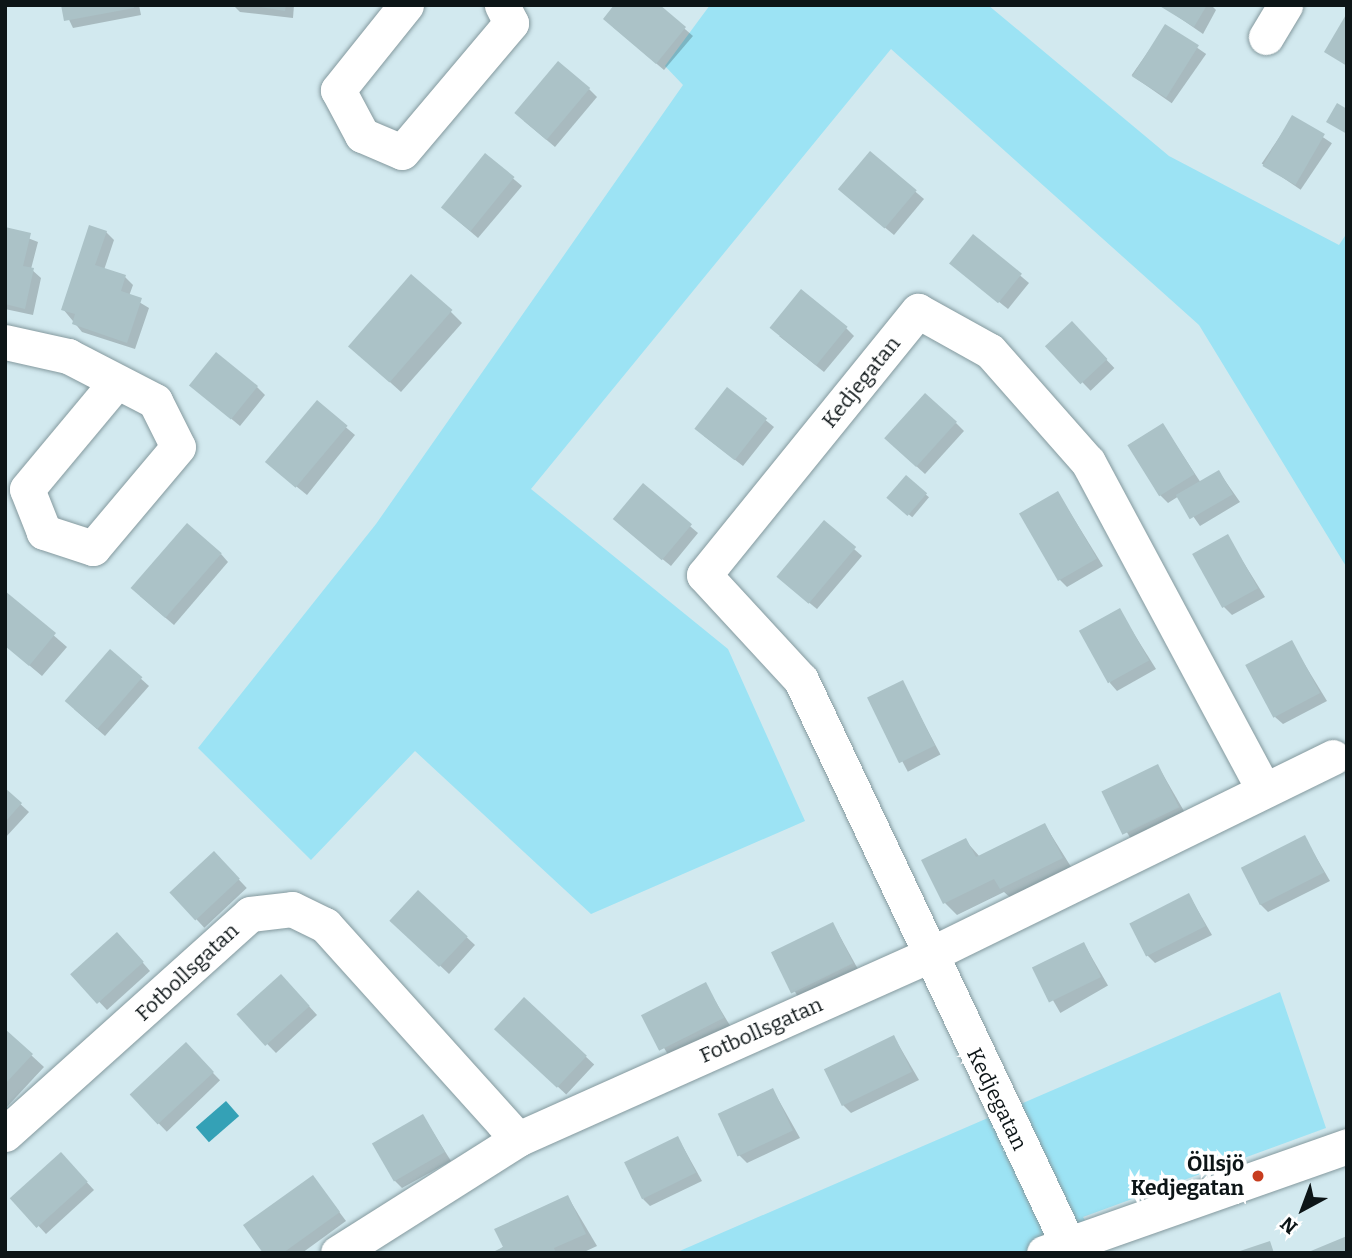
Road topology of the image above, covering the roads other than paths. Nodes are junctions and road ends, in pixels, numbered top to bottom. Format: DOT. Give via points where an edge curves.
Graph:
graph roads {
  1 [pos="406,5"];
  2 [pos="502,5"];
  3 [pos="1285,5"];
  4 [pos="1266,37"];
  5 [pos="5,342"];
  6 [pos="116,382"];
  7 [pos="1333,757"];
  8 [pos="1264,790"];
  9 [pos="927,956"];
  10 [pos="5,1134"];
  11 [pos="518,1139"];
  12 [pos="1347,1146"];
  13 [pos="1055,1247"];
  14 [pos="338,1253"];
  1 -- 2 [label="street" via="338,90 362,135 402,152 511,23"];
  3 -- 4 [label="street"];
  5 -- 6 [label="street" via="68,356"];
  6 -- 6 [label="street" via="155,401 178,447 93,548 44,532 27,489"];
  7 -- 8 [label="street"];
  8 -- 9 [label="street"];
  8 -- 9 [label="street, Kedjegatan" via="1088,462 990,351 918,310 705,575 801,680"];
  9 -- 11 [label="street, Fotbollsgatan"];
  9 -- 13 [label="street, Kedjegatan"];
  10 -- 11 [label="street, Fotbollsgatan" via="250,914 292,909 325,925"];
  11 -- 14 [label="street, Fotbollsgatan"];
  12 -- 13 [label="street"];
}
